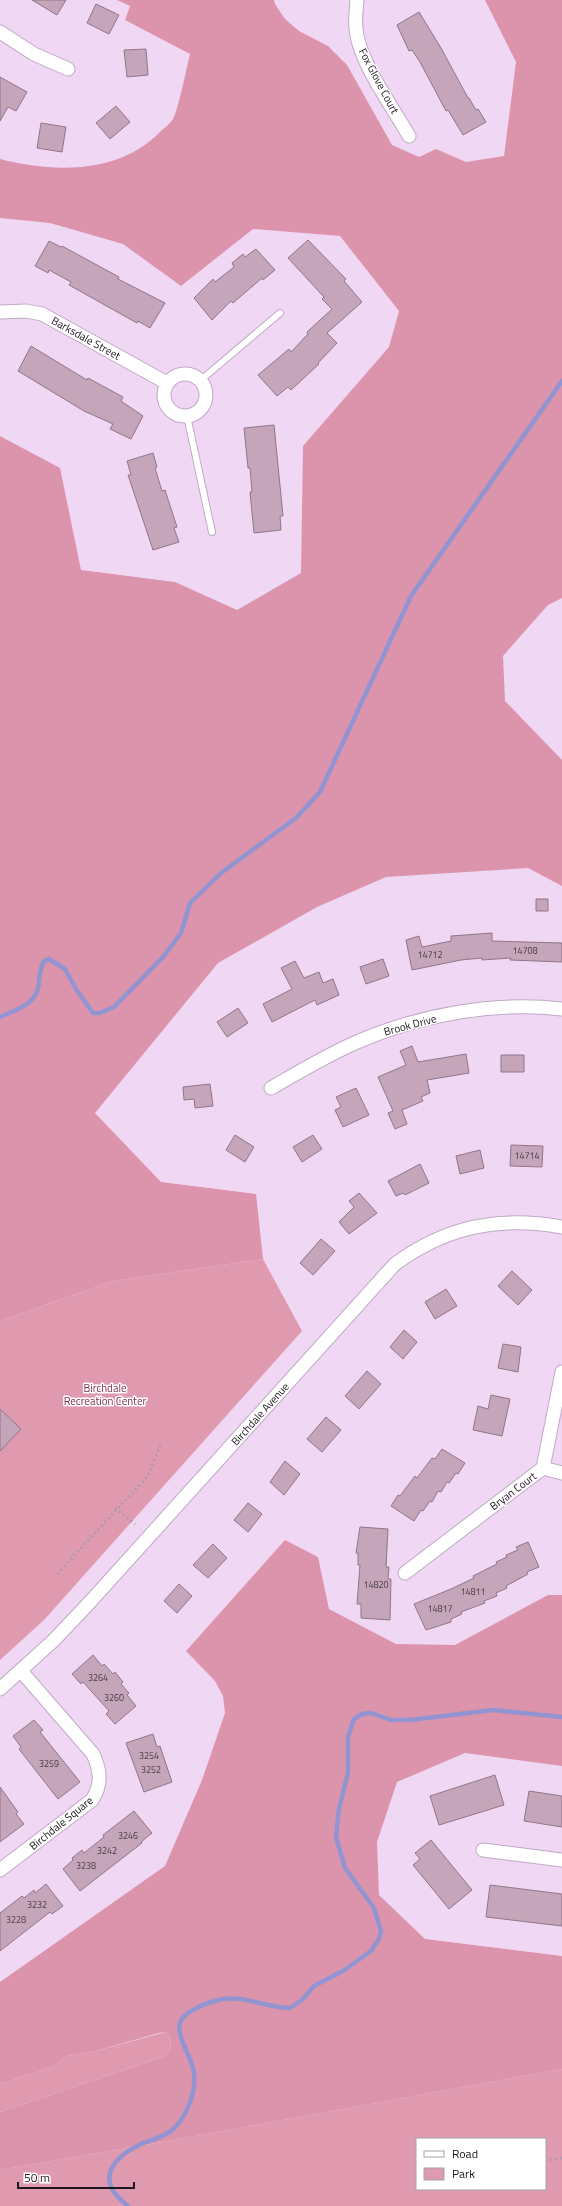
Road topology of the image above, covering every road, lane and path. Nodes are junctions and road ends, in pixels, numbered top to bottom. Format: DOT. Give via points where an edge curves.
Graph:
graph roads {
  1 [pos="357,0"];
  2 [pos="0,32"];
  3 [pos="68,69"];
  4 [pos="409,136"];
  5 [pos="0,312"];
  6 [pos="280,313"];
  7 [pos="201,380"];
  8 [pos="167,383"];
  9 [pos="187,416"];
  10 [pos="212,532"];
  11 [pos="562,1009"];
  12 [pos="271,1088"];
  13 [pos="562,1227"];
  14 [pos="562,1372"];
  15 [pos="161,1443"];
  16 [pos="543,1468"];
  17 [pos="562,1473"];
  18 [pos="116,1508"];
  19 [pos="135,1524"];
  20 [pos="405,1573"];
  21 [pos="57,1574"];
  22 [pos="22,1671"];
  23 [pos="0,1689"];
  24 [pos="483,1850"];
  25 [pos="562,1860"];
  26 [pos="0,1870"];
  27 [pos="562,2158"];
  28 [pos="546,2161"];
  1 -- 4 [label="street, Fox Glove Court" via="355,23 364,57"];
  2 -- 3 [label="street" via="34,54"];
  5 -- 8 [label="street, Barksdale Street" via="26,310 42,314"];
  6 -- 7 [label="lane"];
  7 -- 8 [label="street" via="182,373"];
  7 -- 9 [label="street" via="206,399 199,411"];
  8 -- 9 [label="street" via="164,389 165,403 174,413"];
  9 -- 10 [label="lane"];
  11 -- 12 [label="street, Brook Drive" via="509,1008 424,1019 357,1041"];
  13 -- 22 [label="street, Birchdale Avenue" via="539,1223 486,1224 455,1232 426,1244 395,1264 90,1602"];
  14 -- 16 [label="street, Bryan Court"];
  15 -- 18 [label="path" via="147,1477"];
  16 -- 17 [label="street"];
  16 -- 20 [label="street, Bryan Court"];
  18 -- 19 [label="path"];
  18 -- 21 [label="path"];
  22 -- 23 [label="street, Birchdale Avenue"];
  22 -- 26 [label="street, Birchdale Square" via="93,1754 100,1781 98,1791 92,1800"];
  24 -- 25 [label="street"];
  27 -- 28 [label="path"];
}
